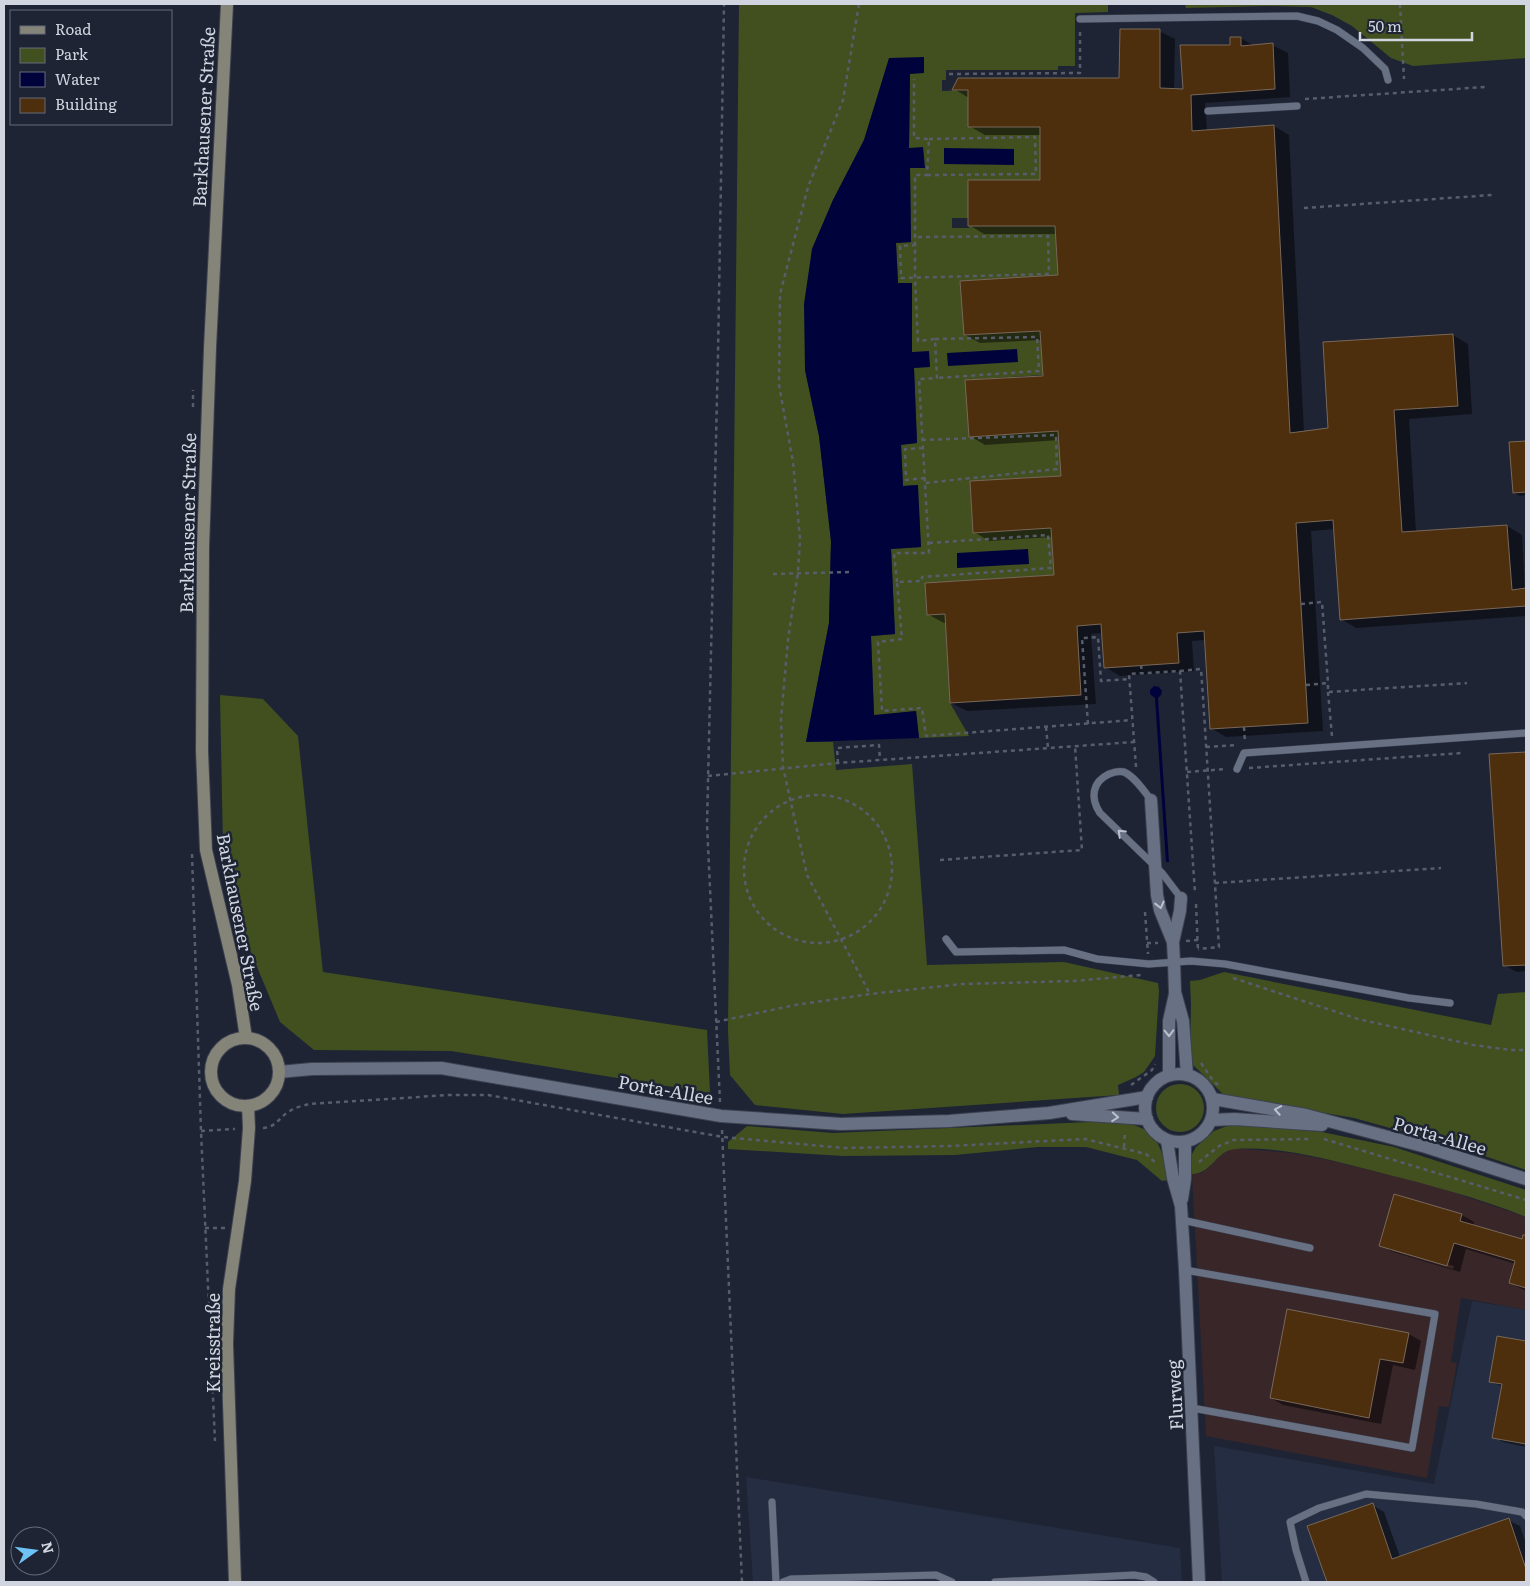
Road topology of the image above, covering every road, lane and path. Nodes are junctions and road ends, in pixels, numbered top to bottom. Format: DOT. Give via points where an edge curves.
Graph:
graph roads {
  1 [pos="227,4"];
  2 [pos="724,4"];
  3 [pos="860,4"];
  4 [pos="1400,4"];
  5 [pos="1080,19"];
  6 [pos="949,74"];
  7 [pos="1404,78"];
  8 [pos="914,79"];
  9 [pos="1388,80"];
  10 [pos="1485,87"];
  11 [pos="1297,103"];
  12 [pos="1208,111"];
  13 [pos="929,138"];
  14 [pos="928,175"];
  15 [pos="1492,195"];
  16 [pos="1304,208"];
  17 [pos="915,237"];
  18 [pos="916,245"];
  19 [pos="915,278"];
  20 [pos="935,339"];
  21 [pos="937,378"];
  22 [pos="922,440"];
  23 [pos="923,448"];
  24 [pos="925,478"];
  25 [pos="925,483"];
  26 [pos="929,543"];
  27 [pos="798,572"];
  28 [pos="851,572"];
  29 [pos="773,574"];
  30 [pos="897,582"];
  31 [pos="1301,604"];
  32 [pos="1141,665"];
  33 [pos="1180,671"];
  34 [pos="1142,673"];
  35 [pos="1130,679"];
  36 [pos="1328,683"];
  37 [pos="1467,683"];
  38 [pos="1306,685"];
  39 [pos="1328,692"];
  40 [pos="1132,720"];
  41 [pos="1088,724"];
  42 [pos="1046,727"];
  43 [pos="1244,727"];
  44 [pos="1526,733"];
  45 [pos="1332,739"];
  46 [pos="1134,742"];
  47 [pos="1075,746"];
  48 [pos="1206,747"];
  49 [pos="1048,748"];
  50 [pos="1462,753"];
  51 [pos="880,760"];
  52 [pos="838,763"];
  53 [pos="783,767"];
  54 [pos="1237,768"];
  55 [pos="1208,770"];
  56 [pos="1187,772"];
  57 [pos="708,776"];
  58 [pos="790,798"];
  59 [pos="1151,800"];
  60 [pos="940,860"];
  61 [pos="1155,867"];
  62 [pos="1440,868"];
  63 [pos="1215,883"];
  64 [pos="1181,898"];
  65 [pos="946,939"];
  66 [pos="842,940"];
  67 [pos="1173,942"];
  68 [pos="1198,949"];
  69 [pos="1174,962"];
  70 [pos="1150,975"];
  71 [pos="1228,976"];
  72 [pos="1175,992"];
  73 [pos="870,994"];
  74 [pos="1450,1003"];
  75 [pos="716,1022"];
  76 [pos="246,1038"];
  77 [pos="1526,1050"];
  78 [pos="1199,1061"];
  79 [pos="279,1072"];
  80 [pos="1169,1075"];
  81 [pos="1187,1075"];
  82 [pos="1220,1086"];
  83 [pos="1147,1097"];
  84 [pos="1213,1099"];
  85 [pos="248,1106"];
  86 [pos="1049,1113"];
  87 [pos="721,1116"];
  88 [pos="1146,1119"];
  89 [pos="1234,1119"];
  90 [pos="1212,1120"];
  91 [pos="1342,1126"];
  92 [pos="201,1131"];
  93 [pos="1234,1140"];
  94 [pos="1168,1141"];
  95 [pos="1185,1142"];
  96 [pos="1526,1179"];
  97 [pos="1181,1206"];
  98 [pos="1182,1220"];
  99 [pos="205,1228"];
  100 [pos="239,1229"];
  101 [pos="1310,1248"];
  102 [pos="1186,1270"];
  103 [pos="1192,1408"];
  104 [pos="215,1445"];
  105 [pos="772,1502"];
  106 [pos="1526,1516"];
  107 [pos="235,1582"];
  108 [pos="742,1582"];
  109 [pos="776,1582"];
  110 [pos="783,1582"];
  111 [pos="952,1582"];
  112 [pos="995,1582"];
  113 [pos="1154,1582"];
  114 [pos="1199,1582"];
  115 [pos="1306,1582"];
  1 -- 76 [label="main road, Barkhausener Straße" via="203,538 202,751 206,850 238,985"];
  2 -- 57 [label="path"];
  3 -- 27 [label="path" via="843,100 808,187 780,294 779,385 793,462 800,539"];
  4 -- 7 [label="path"];
  5 -- 6 [label="path" via="1080,73"];
  5 -- 9 [label="lane" via="1297,16 1337,30 1363,48 1385,69"];
  8 -- 13 [label="path" via="914,138"];
  10 -- 11 [label="path"];
  11 -- 12 [label="lane"];
  13 -- 14 [label="path"];
  13 -- 14 [label="path" via="1035,137 1036,174"];
  14 -- 17 [label="path" via="915,175"];
  15 -- 16 [label="path"];
  17 -- 18 [label="path"];
  17 -- 19 [label="path" via="1048,236 1049,274"];
  18 -- 19 [label="path"];
  18 -- 19 [label="path" via="900,246 901,278"];
  19 -- 20 [label="path" via="918,340"];
  20 -- 21 [label="path"];
  20 -- 21 [label="path" via="1037,337 1039,371"];
  21 -- 22 [label="path" via="919,379"];
  22 -- 23 [label="path"];
  22 -- 25 [label="path" via="1056,435 1057,469"];
  23 -- 24 [label="path"];
  23 -- 24 [label="path" via="905,449 906,480"];
  24 -- 25 [label="path"];
  25 -- 26 [label="path"];
  26 -- 30 [label="path" via="930,553 894,553"];
  26 -- 30 [label="path" via="1048,535 1051,568 922,577 922,581"];
  27 -- 28 [label="path"];
  27 -- 29 [label="path"];
  27 -- 53 [label="path" via="781,719"];
  30 -- 42 [label="path" via="902,639 878,642 882,711 922,708 926,736"];
  31 -- 36 [label="path" via="1322,602"];
  32 -- 34 [label="path"];
  33 -- 48 [label="path" via="1201,669"];
  35 -- 41 [label="path" via="1101,681 1098,637 1082,638"];
  36 -- 38 [label="path"];
  36 -- 39 [label="path"];
  37 -- 39 [label="path"];
  39 -- 45 [label="path"];
  40 -- 41 [label="path"];
  41 -- 42 [label="path"];
  42 -- 49 [label="path"];
  43 -- 48 [label="path" via="1246,744"];
  44 -- 54 [label="lane" via="1244,753"];
  46 -- 47 [label="path"];
  47 -- 49 [label="path"];
  47 -- 60 [label="path" via="1082,850"];
  48 -- 55 [label="path"];
  49 -- 51 [label="path"];
  50 -- 54 [label="path"];
  51 -- 52 [label="path"];
  51 -- 52 [label="path" via="879,746 837,748"];
  52 -- 53 [label="path"];
  53 -- 57 [label="path"];
  53 -- 58 [label="path"];
  54 -- 55 [label="path"];
  55 -- 56 [label="path"];
  55 -- 63 [label="path"];
  57 -- 75 [label="path" via="707,824"];
  58 -- 66 [label="path" via="807,875"];
  58 -- 66 [label="path" via="770,810 754,828 742,862 749,899 771,928 803,943"];
  58 -- 66 [label="path" via="823,793 853,802 874,818 890,846 893,876 883,906 866,927"];
  59 -- 61 [label="street"];
  61 -- 59 [label="lane, one-way" via="1100,813 1093,796 1102,777 1121,771 1137,782"];
  61 -- 64 [label="lane"];
  61 -- 67 [label="street, one-way" via="1160,910"];
  62 -- 63 [label="path"];
  63 -- 68 [label="path" via="1219,947"];
  64 -- 67 [label="street"];
  65 -- 69 [label="lane" via="956,952 1064,950 1097,959 1149,964"];
  66 -- 73 [label="path"];
  67 -- 69 [label="street"];
  69 -- 72 [label="street"];
  69 -- 74 [label="lane" via="1225,964"];
  70 -- 73 [label="path" via="962,984"];
  71 -- 77 [label="path" via="1358,1019 1473,1045"];
  72 -- 80 [label="street, one-way" via="1169,1021"];
  72 -- 81 [label="street" via="1183,1021"];
  73 -- 75 [label="path" via="795,1005"];
  75 -- 87 [label="path"];
  76 -- 79 [label="main road" via="265,1045 275,1057"];
  76 -- 85 [label="main road" via="224,1045 211,1064 211,1076 220,1096 230,1103"];
  78 -- 82 [label="path"];
  79 -- 85 [label="main road" via="272,1093 263,1101"];
  79 -- 87 [label="street, Porta-Allee" via="441,1068"];
  80 -- 81 [label="street"];
  80 -- 83 [label="street" via="1159,1080"];
  81 -- 84 [label="street" via="1203,1083"];
  83 -- 86 [label="street, Porta-Allee"];
  83 -- 88 [label="street"];
  84 -- 90 [label="street"];
  91 -- 84 [label="street, Porta-Allee, one-way" via="1298,1114"];
  85 -- 100 [label="main road, Kreisstraße" via="249,1128"];
  86 -- 87 [label="street, Porta-Allee" via="949,1121 841,1124"];
  86 -- 88 [label="street, Porta-Allee, one-way"];
  87 -- 108 [label="path"];
  88 -- 94 [label="street" via="1158,1136"];
  89 -- 90 [label="street, Porta-Allee"];
  89 -- 91 [label="street, Porta-Allee"];
  89 -- 93 [label="path"];
  90 -- 95 [label="street" via="1202,1135"];
  91 -- 96 [label="street, Porta-Allee" via="1426,1147"];
  92 -- 99 [label="path"];
  94 -- 95 [label="street"];
  94 -- 97 [label="street, Flurweg"];
  95 -- 97 [label="street, Flurweg"];
  97 -- 98 [label="street, Flurweg"];
  98 -- 101 [label="lane"];
  98 -- 102 [label="street, Flurweg"];
  99 -- 100 [label="path"];
  99 -- 104 [label="path"];
  100 -- 107 [label="main road, Kreisstraße" via="229,1289 227,1344"];
  102 -- 103 [label="street, Flurweg"];
  102 -- 103 [label="lane" via="1435,1314 1412,1448"];
  103 -- 114 [label="street, Flurweg"];
  105 -- 109 [label="lane"];
  106 -- 115 [label="lane" via="1522,1512 1476,1504 1366,1494 1319,1508 1290,1522"];
  110 -- 111 [label="lane" via="791,1579 936,1576"];
  112 -- 113 [label="lane" via="1134,1575"];
}
